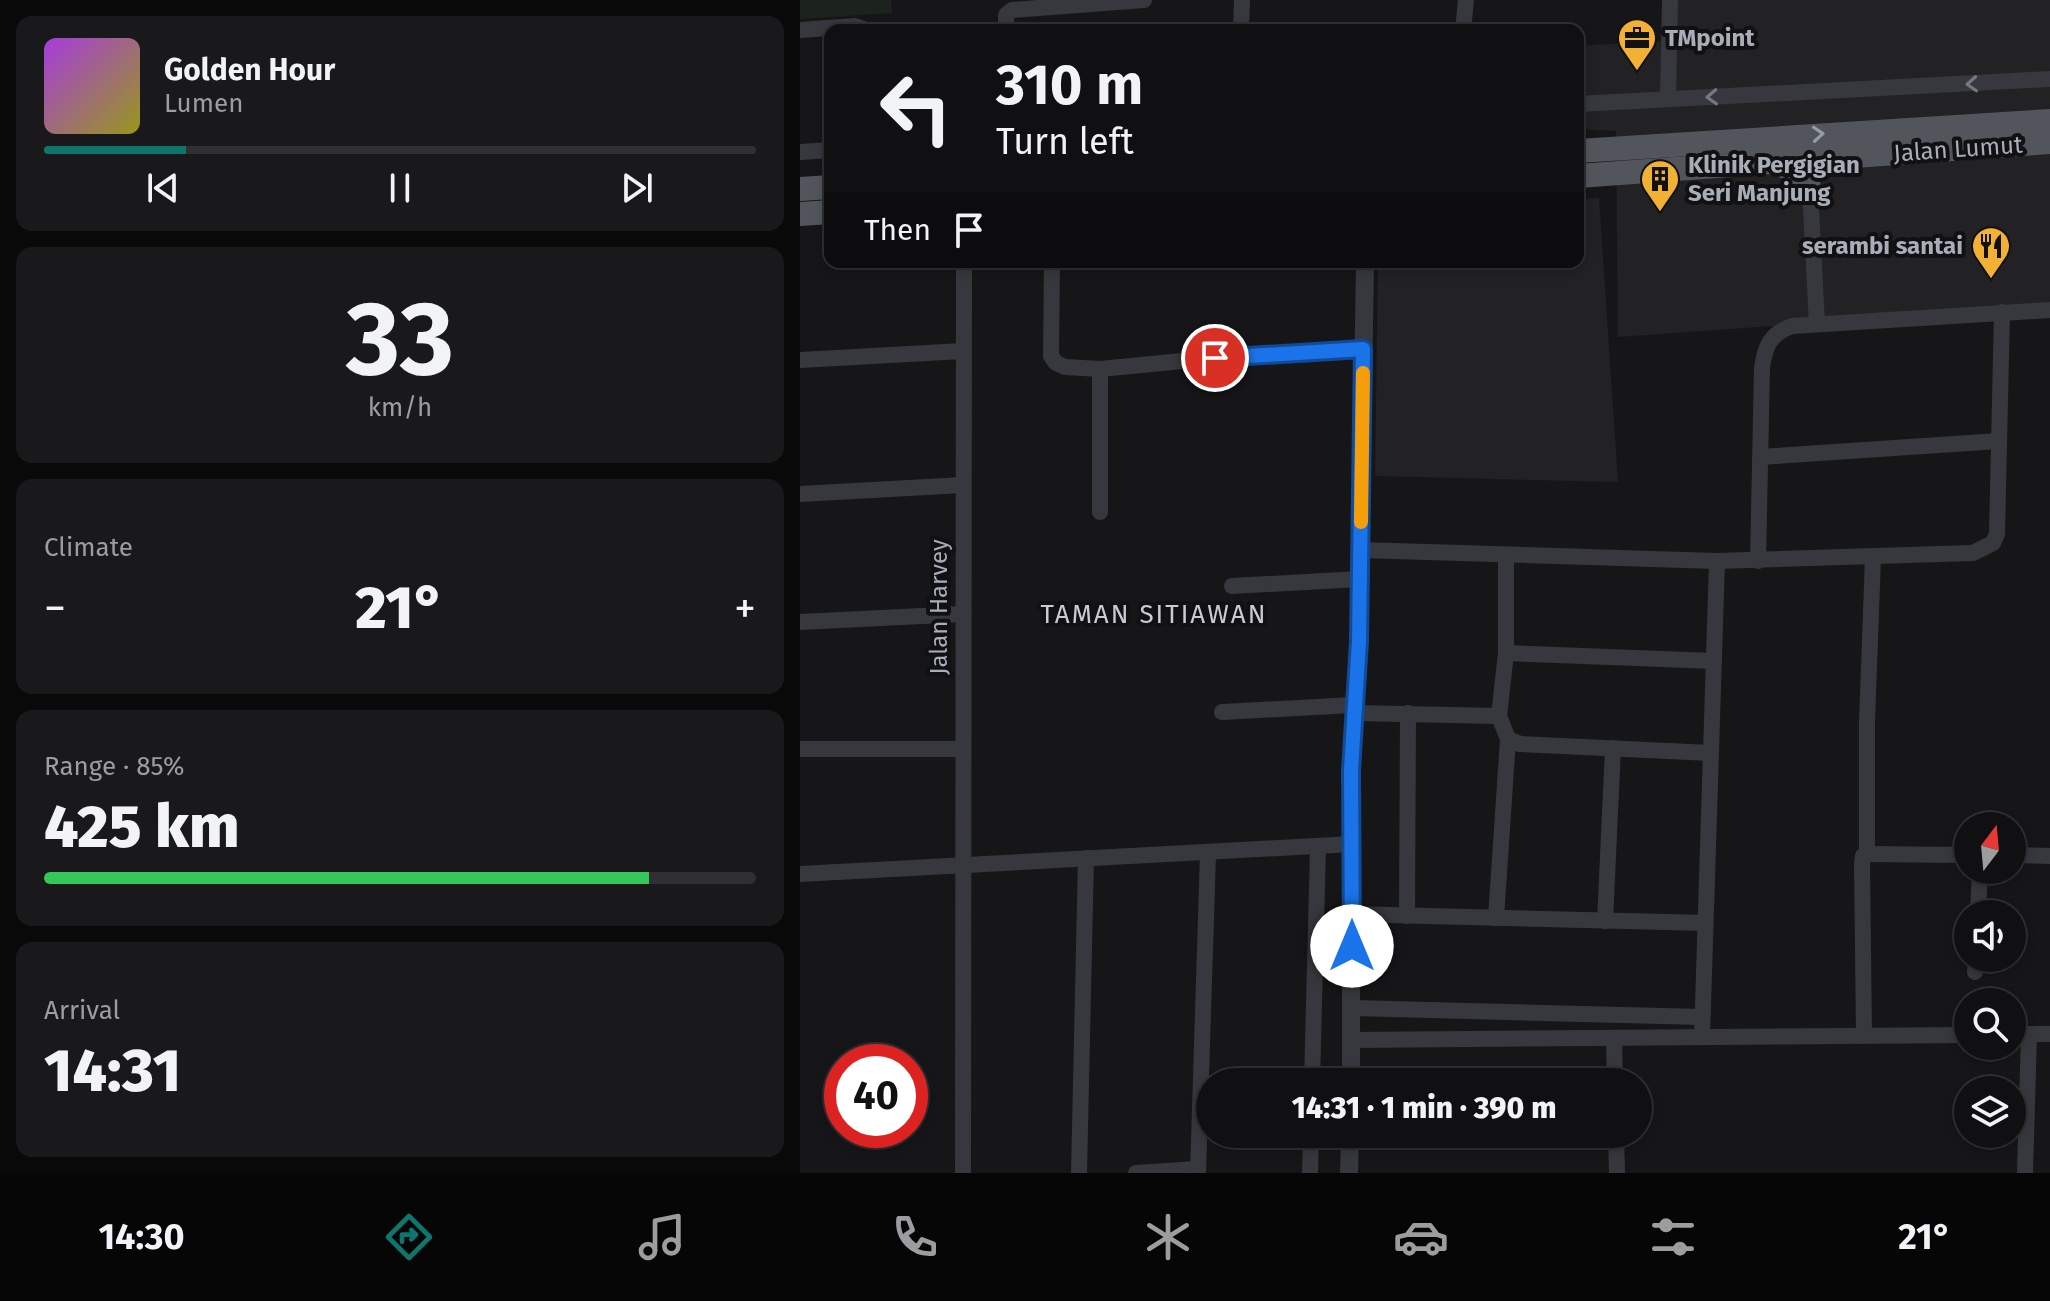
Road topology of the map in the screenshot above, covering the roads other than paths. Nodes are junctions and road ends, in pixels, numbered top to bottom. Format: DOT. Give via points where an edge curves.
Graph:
graph roads {
  1 [pos="1144,0"];
  2 [pos="1242,0"];
  3 [pos="1466,0"];
  4 [pos="1670,0"];
  5 [pos="1006,24"];
  6 [pos="1241,24"];
  7 [pos="1464,24"];
  8 [pos="824,28"];
  9 [pos="800,30"];
  10 [pos="2050,79"];
  11 [pos="1668,99"];
  12 [pos="1584,104"];
  13 [pos="2050,106"];
  14 [pos="2050,121"];
  15 [pos="2021,122"];
  16 [pos="2050,142"];
  17 [pos="1656,145"];
  18 [pos="824,150"];
  19 [pos="1584,151"];
  20 [pos="800,152"];
  21 [pos="1584,152"];
  22 [pos="1832,159"];
  23 [pos="1778,163"];
  24 [pos="1696,169"];
  25 [pos="1616,174"];
  26 [pos="1584,176"];
  27 [pos="824,187"];
  28 [pos="800,189"];
  29 [pos="1810,189"];
  30 [pos="824,212"];
  31 [pos="800,214"];
  32 [pos="964,268"];
  33 [pos="1052,268"];
  34 [pos="1365,268"];
  35 [pos="2050,310"];
  36 [pos="2002,312"];
  37 [pos="1817,324"];
  38 [pos="1363,349"];
  39 [pos="963,351"];
  40 [pos="800,360"];
  41 [pos="1100,369"];
  42 [pos="1999,441"];
  43 [pos="1760,457"];
  44 [pos="963,485"];
  45 [pos="800,494"];
  46 [pos="1100,512"];
  47 [pos="1361,550"];
  48 [pos="1506,555"];
  49 [pos="1873,558"];
  50 [pos="1717,561"];
  51 [pos="1758,561"];
  52 [pos="1360,579"];
  53 [pos="1232,586"];
  54 [pos="963,614"];
  55 [pos="800,622"];
  56 [pos="1506,653"];
  57 [pos="1714,661"];
  58 [pos="1353,709"];
  59 [pos="1222,712"];
  60 [pos="1408,713"];
  61 [pos="1499,716"];
  62 [pos="1508,739"];
  63 [pos="1613,748"];
  64 [pos="800,749"];
  65 [pos="962,749"];
  66 [pos="1711,753"];
  67 [pos="1352,844"];
  68 [pos="1318,847"];
  69 [pos="1208,853"];
  70 [pos="1867,854"];
  71 [pos="1954,855"];
  72 [pos="2026,855"];
  73 [pos="2050,856"];
  74 [pos="1086,858"];
  75 [pos="962,863"];
  76 [pos="800,874"];
  77 [pos="1352,914"];
  78 [pos="1407,916"];
  79 [pos="1496,918"];
  80 [pos="1605,921"];
  81 [pos="1705,923"];
  82 [pos="1352,1008"];
  83 [pos="1702,1017"];
  84 [pos="2029,1034"];
  85 [pos="2050,1034"];
  86 [pos="1954,1035"];
  87 [pos="1864,1036"];
  88 [pos="1702,1037"];
  89 [pos="1614,1038"];
  90 [pos="1351,1040"];
  91 [pos="1312,1068"];
  92 [pos="1351,1068"];
  93 [pos="1615,1068"];
  94 [pos="1311,1148"];
  95 [pos="1350,1148"];
  96 [pos="1616,1148"];
  97 [pos="1198,1171"];
  98 [pos="963,1173"];
  99 [pos="1079,1173"];
  100 [pos="1136,1173"];
  101 [pos="1310,1173"];
  102 [pos="1349,1173"];
  103 [pos="1617,1173"];
  104 [pos="2025,1173"];
  1 -- 5 [label="street" via="1012,10"];
  2 -- 6 [label="street"];
  3 -- 7 [label="street"];
  4 -- 11 [label="street"];
  8 -- 9 [label="street"];
  10 -- 11 [label="street, one-way"];
  11 -- 12 [label="street"];
  13 -- 15 [label="street"];
  14 -- 15 [label="main road, Jalan Lumut"];
  17 -- 15 [label="main road, Jalan Lumut, one-way"];
  16 -- 22 [label="main road, Jalan Lumut"];
  17 -- 19 [label="main road, Jalan Lumut"];
  17 -- 24 [label="main road" via="1660,158 1669,164"];
  18 -- 20 [label="street"];
  21 -- 25 [label="main road" via="1604,155"];
  22 -- 23 [label="main road, Jalan Lumut"];
  22 -- 29 [label="main road" via="1818,169"];
  23 -- 24 [label="main road, Jalan Lumut"];
  23 -- 29 [label="main road" via="1800,174"];
  24 -- 25 [label="main road, Jalan Lumut"];
  25 -- 26 [label="main road, Jalan Lumut"];
  27 -- 28 [label="main road"];
  29 -- 37 [label="street"];
  30 -- 31 [label="main road"];
  32 -- 39 [label="street, Jalan Harvey"];
  33 -- 41 [label="street" via="1051,356 1065,367"];
  34 -- 38 [label="street"];
  35 -- 36 [label="street"];
  36 -- 37 [label="street"];
  36 -- 42 [label="street"];
  37 -- 43 [label="street" via="1792,326 1767,343"];
  38 -- 41 [label="street"];
  38 -- 47 [label="street"];
  39 -- 40 [label="street"];
  39 -- 44 [label="street, Jalan Harvey"];
  41 -- 46 [label="street"];
  42 -- 43 [label="street"];
  42 -- 49 [label="street" via="1993,543 1955,556"];
  43 -- 51 [label="street"];
  44 -- 45 [label="street"];
  44 -- 54 [label="street, Jalan Harvey"];
  47 -- 48 [label="street"];
  47 -- 52 [label="street"];
  48 -- 50 [label="street"];
  48 -- 56 [label="street"];
  49 -- 51 [label="street"];
  49 -- 70 [label="street"];
  50 -- 51 [label="street"];
  50 -- 57 [label="street"];
  52 -- 53 [label="street"];
  52 -- 58 [label="street"];
  54 -- 55 [label="street"];
  54 -- 65 [label="street, Jalan Harvey"];
  56 -- 57 [label="street"];
  56 -- 61 [label="street"];
  57 -- 66 [label="street"];
  58 -- 59 [label="street"];
  58 -- 60 [label="street"];
  58 -- 67 [label="street"];
  60 -- 61 [label="street"];
  60 -- 78 [label="street"];
  61 -- 62 [label="street"];
  62 -- 63 [label="street"];
  62 -- 79 [label="street"];
  63 -- 66 [label="street"];
  63 -- 80 [label="street"];
  64 -- 65 [label="street"];
  65 -- 75 [label="street, Jalan Harvey"];
  66 -- 81 [label="street"];
  67 -- 68 [label="street"];
  67 -- 77 [label="street"];
  68 -- 69 [label="street"];
  68 -- 91 [label="street"];
  69 -- 74 [label="street"];
  69 -- 97 [label="street"];
  70 -- 71 [label="street"];
  70 -- 87 [label="street" via="1862,864"];
  72 -- 73 [label="street"];
  74 -- 75 [label="street"];
  74 -- 99 [label="street"];
  75 -- 76 [label="street"];
  75 -- 98 [label="street, Jalan Harvey"];
  77 -- 78 [label="street"];
  77 -- 82 [label="street"];
  78 -- 79 [label="street"];
  79 -- 80 [label="street"];
  80 -- 81 [label="street"];
  81 -- 83 [label="street"];
  82 -- 83 [label="street"];
  82 -- 90 [label="street"];
  83 -- 88 [label="street"];
  84 -- 85 [label="street"];
  84 -- 104 [label="street"];
  86 -- 87 [label="street"];
  87 -- 88 [label="street"];
  88 -- 89 [label="street"];
  89 -- 90 [label="street"];
  89 -- 93 [label="street"];
  90 -- 92 [label="street"];
  94 -- 101 [label="street"];
  95 -- 102 [label="street"];
  96 -- 103 [label="street"];
  97 -- 100 [label="street"];
}
